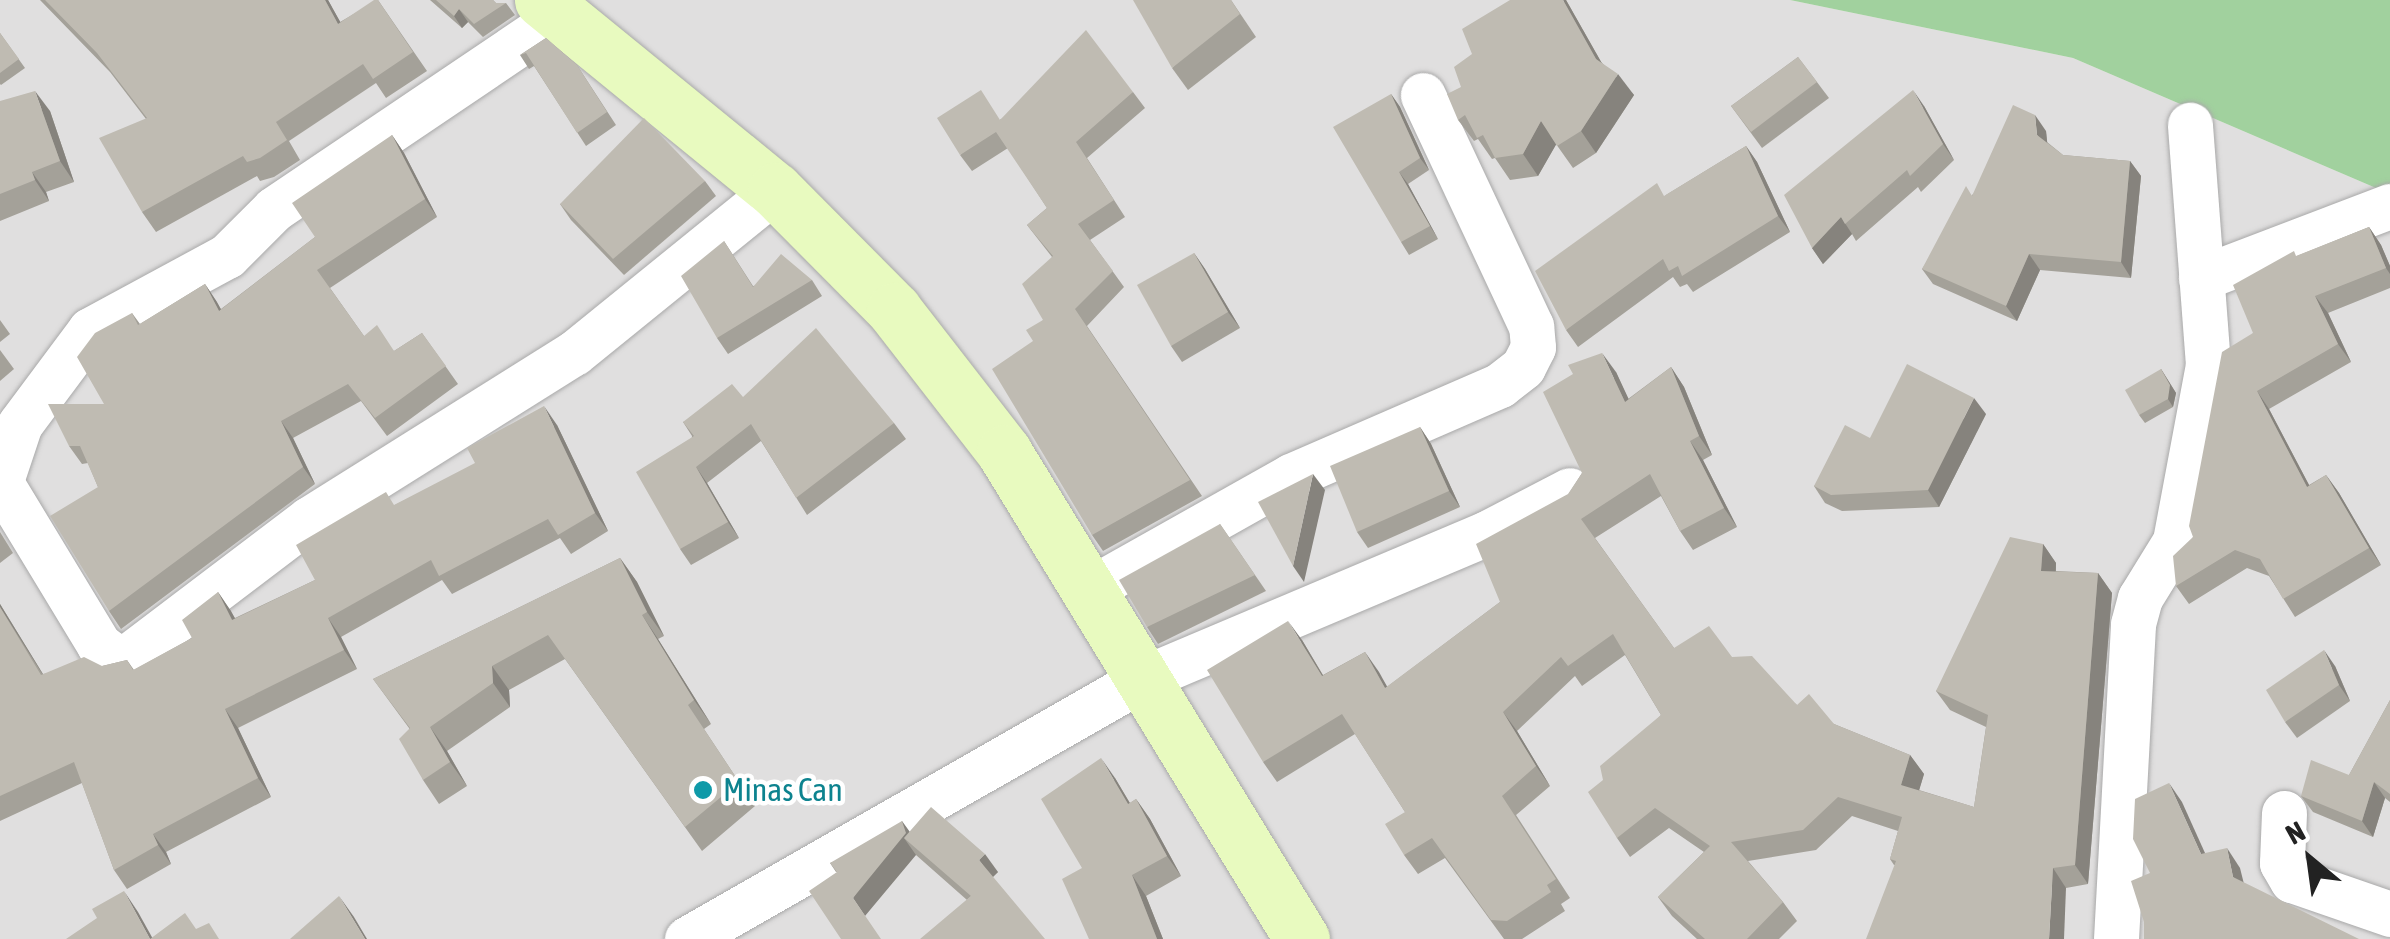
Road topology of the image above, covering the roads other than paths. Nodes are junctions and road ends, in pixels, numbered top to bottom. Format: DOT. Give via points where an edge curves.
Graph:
graph roads {
  1 [pos="552,8"];
  2 [pos="1423,95"];
  3 [pos="2190,125"];
  4 [pos="775,190"];
  5 [pos="2390,206"];
  6 [pos="2200,278"];
  7 [pos="1,484"];
  8 [pos="1570,490"];
  9 [pos="1088,590"];
  10 [pos="1144,678"];
  11 [pos="2284,813"];
  12 [pos="2390,914"];
  13 [pos="688,939"];
  14 [pos="1302,939"];
  15 [pos="2116,939"];
  1 -- 4 [label="main road"];
  1 -- 7 [label="street" via="274,209 227,256 90,330 20,424"];
  2 -- 9 [label="street" via="1531,326 1532,347 1523,367 1500,385 1290,476"];
  3 -- 6 [label="street"];
  4 -- 7 [label="street" via="574,353 309,519 130,656 118,658 99,645"];
  4 -- 9 [label="main road" via="894,310 1004,452"];
  5 -- 6 [label="street"];
  6 -- 15 [label="street" via="2208,365 2175,541 2140,598 2133,624"];
  8 -- 10 [label="street" via="1487,533"];
  9 -- 10 [label="main road"];
  10 -- 13 [label="street"];
  10 -- 14 [label="main road"];
  11 -- 12 [label="street" via="2282,864 2292,880"];
}
